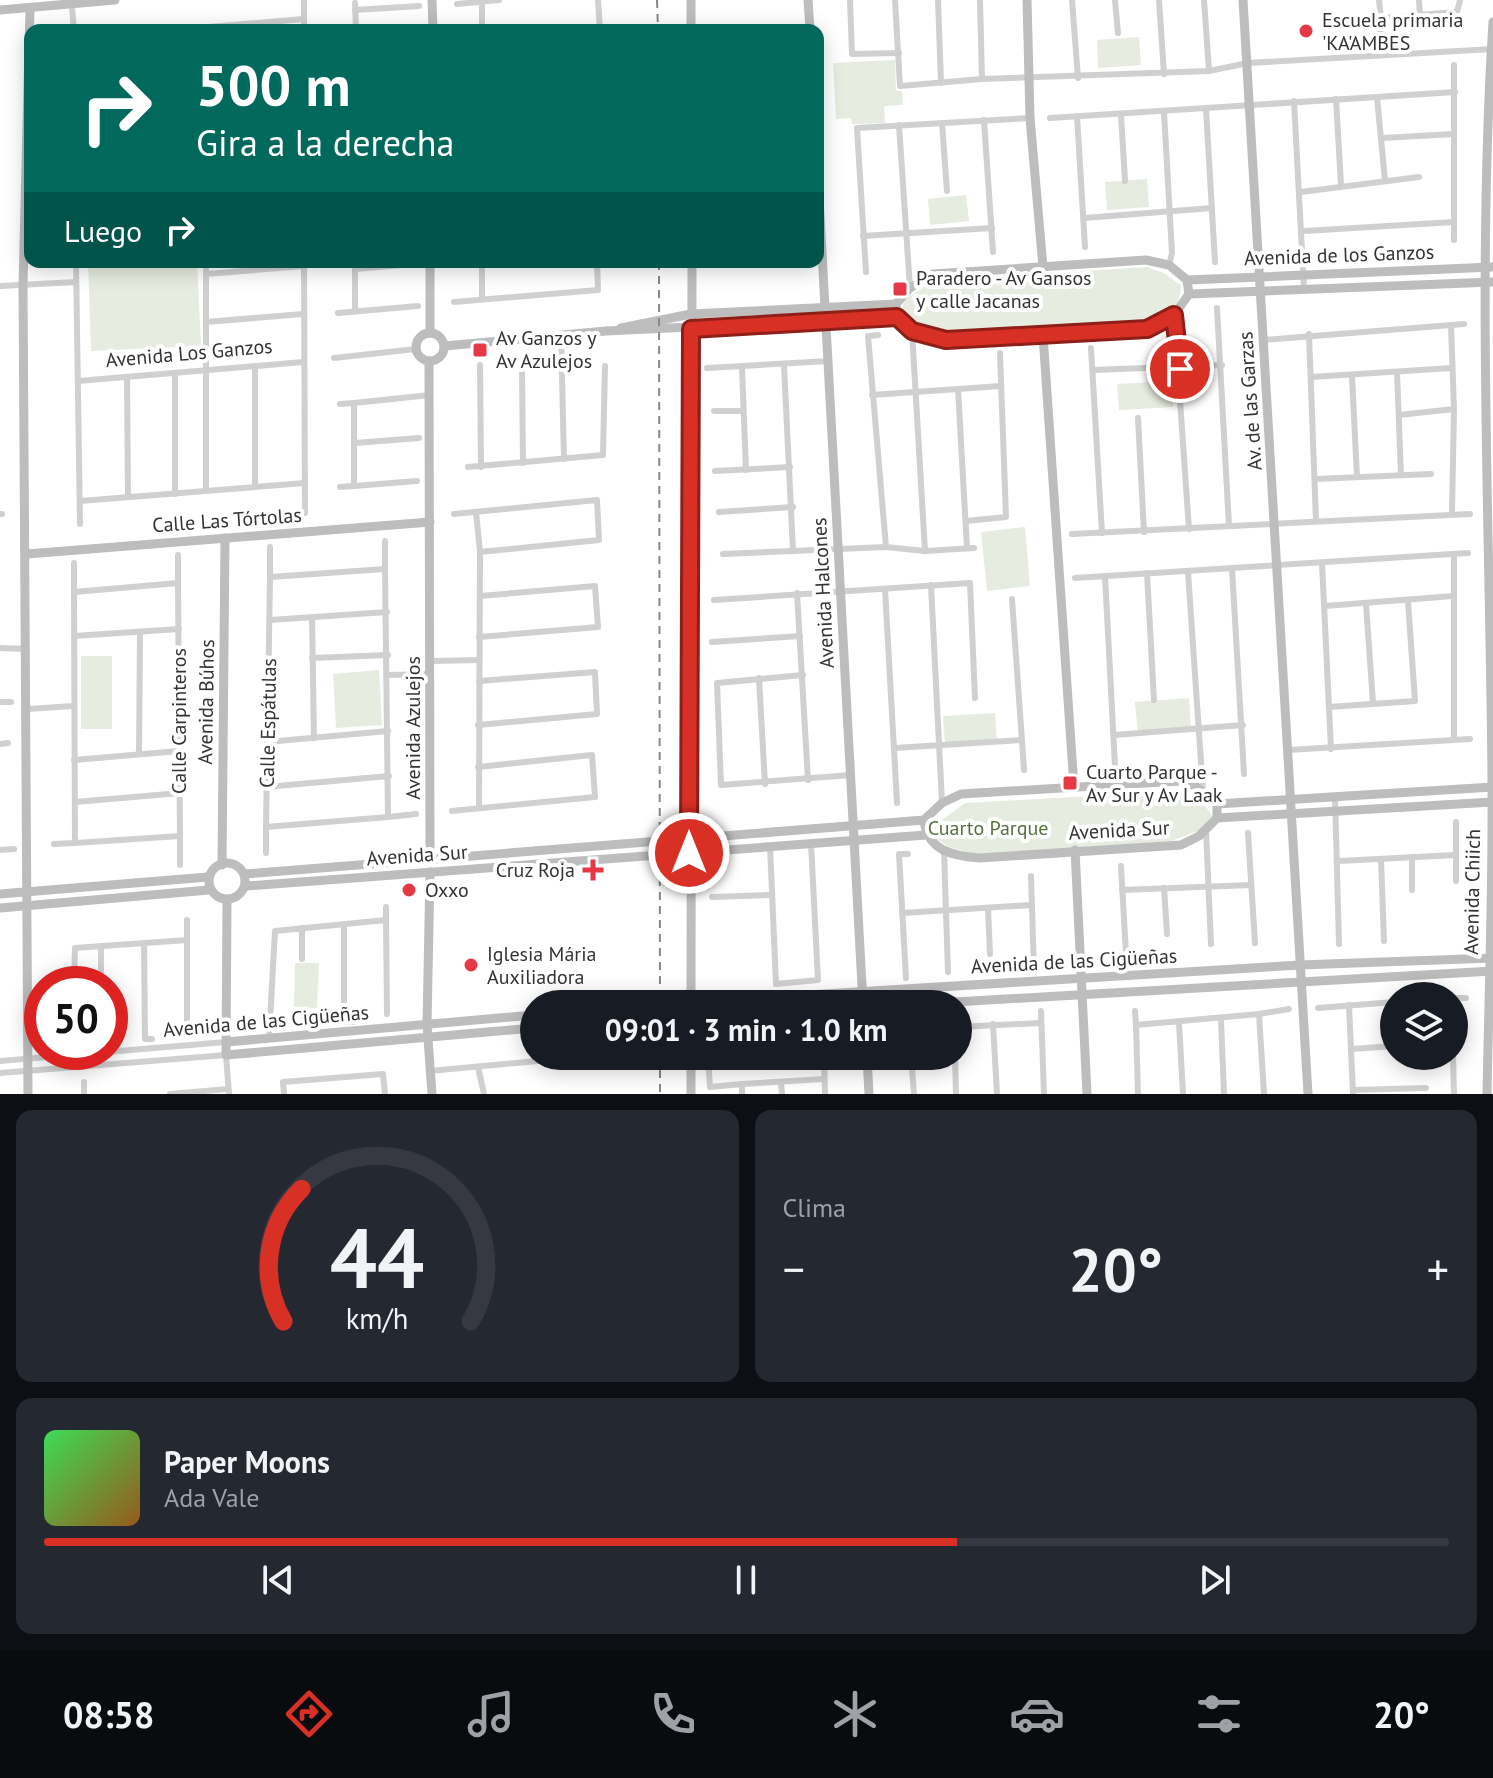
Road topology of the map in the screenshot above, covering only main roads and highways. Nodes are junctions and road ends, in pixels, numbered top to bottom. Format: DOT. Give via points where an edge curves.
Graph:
graph roads {
  1 [pos="115,0"];
  2 [pos="432,0"];
  3 [pos="691,0"];
  4 [pos="808,0"];
  5 [pos="1027,0"];
  6 [pos="1243,0"];
  7 [pos="30,8"];
  8 [pos="0,10"];
  9 [pos="1493,22"];
  10 [pos="30,24"];
  11 [pos="433,24"];
  12 [pos="691,24"];
  13 [pos="810,24"];
  14 [pos="1492,49"];
  15 [pos="24,245"];
  16 [pos="1043,267"];
  17 [pos="1490,267"];
  18 [pos="430,268"];
  19 [pos="692,268"];
  20 [pos="822,268"];
  21 [pos="1260,275"];
  22 [pos="1187,280"];
  23 [pos="1489,283"];
  24 [pos="1261,293"];
  25 [pos="1189,294"];
  26 [pos="896,304"];
  27 [pos="827,307"];
  28 [pos="691,314"];
  29 [pos="897,317"];
  30 [pos="827,321"];
  31 [pos="665,324"];
  32 [pos="691,329"];
  33 [pos="430,333"];
  34 [pos="1043,335"];
  35 [pos="445,346"];
  36 [pos="429,361"];
  37 [pos="430,522"];
  38 [pos="225,538"];
  39 [pos="27,554"];
  40 [pos="1074,787"];
  41 [pos="1492,787"];
  42 [pos="1290,799"];
  43 [pos="1492,802"];
  44 [pos="1217,804"];
  45 [pos="1290,814"];
  46 [pos="1217,818"];
  47 [pos="924,820"];
  48 [pos="853,825"];
  49 [pos="926,835"];
  50 [pos="689,838"];
  51 [pos="855,840"];
  52 [pos="604,845"];
  53 [pos="1075,850"];
  54 [pos="689,853"];
  55 [pos="430,859"];
  56 [pos="604,859"];
  57 [pos="222,865"];
  58 [pos="430,872"];
  59 [pos="245,874"];
  60 [pos="208,877"];
  61 [pos="246,886"];
  62 [pos="209,890"];
  63 [pos="27,892"];
  64 [pos="0,894"];
  65 [pos="227,899"];
  66 [pos="28,906"];
  67 [pos="0,908"];
  68 [pos="1491,958"];
  69 [pos="1300,965"];
  70 [pos="1491,971"];
  71 [pos="1081,979"];
  72 [pos="1302,980"];
  73 [pos="690,990"];
  74 [pos="862,990"];
  75 [pos="880,990"];
  76 [pos="1082,995"];
  77 [pos="972,1001"];
  78 [pos="520,1016"];
  79 [pos="427,1025"];
  80 [pos="520,1029"];
  81 [pos="427,1037"];
  82 [pos="226,1042"];
  83 [pos="691,1070"];
  84 [pos="868,1070"];
  85 [pos="28,1094"];
  86 [pos="432,1094"];
  87 [pos="691,1094"];
  88 [pos="869,1094"];
  89 [pos="1087,1094"];
  90 [pos="1308,1094"];
  91 [pos="1487,1094"];
  1 -- 7 [label="main road"];
  2 -- 11 [label="main road"];
  3 -- 12 [label="main road"];
  4 -- 13 [label="main road"];
  5 -- 16 [label="main road" via="1026,78"];
  6 -- 21 [label="main road, Av. de las Garzas" via="1254,63"];
  7 -- 8 [label="main road"];
  7 -- 10 [label="main road"];
  9 -- 14 [label="main road, Avenida Chiich"];
  14 -- 17 [label="main road, Avenida Chiich" via="1486,98"];
  15 -- 39 [label="main road"];
  16 -- 22 [label="main road" via="1146,260 1169,265"];
  16 -- 26 [label="main road" via="933,274 910,282"];
  17 -- 21 [label="main road, Avenida de los Ganzos"];
  17 -- 23 [label="main road, Avenida Chiich"];
  18 -- 33 [label="main road"];
  19 -- 28 [label="main road"];
  20 -- 27 [label="main road, Avenida Halcones"];
  21 -- 22 [label="main road, Avenida de los Ganzos"];
  21 -- 24 [label="main road, Av. de las Garzas"];
  22 -- 25 [label="main road"];
  23 -- 24 [label="main road, Avenida de los Ganzos"];
  23 -- 41 [label="main road, Avenida Chiich"];
  24 -- 25 [label="main road, Avenida de los Ganzos"];
  24 -- 42 [label="main road, Av. de las Garzas" via="1280,523 1274,567 1293,750"];
  25 -- 34 [label="main road" via="1174,315 1147,329"];
  26 -- 27 [label="main road"];
  26 -- 29 [label="main road"];
  27 -- 28 [label="main road"];
  27 -- 30 [label="main road, Avenida Halcones"];
  28 -- 31 [label="main road"];
  28 -- 32 [label="main road"];
  29 -- 30 [label="main road"];
  29 -- 34 [label="main road" via="912,331 946,340"];
  30 -- 32 [label="main road"];
  30 -- 48 [label="main road, Avenida Halcones"];
  31 -- 32 [label="main road"];
  31 -- 35 [label="main road"];
  32 -- 50 [label="main road"];
  33 -- 35 [label="main road"];
  33 -- 36 [label="main road" via="418,339 416,349"];
  34 -- 40 [label="main road"];
  35 -- 36 [label="main road" via="440,357"];
  36 -- 37 [label="main road, Avenida Azulejos"];
  37 -- 38 [label="main road, Calle Las Tórtolas"];
  37 -- 55 [label="main road, Avenida Azulejos"];
  38 -- 39 [label="main road, Calle Las Tórtolas"];
  38 -- 57 [label="main road, Avenida Búhos"];
  39 -- 63 [label="main road"];
  40 -- 44 [label="main road" via="1179,781"];
  40 -- 47 [label="main road" via="942,798"];
  41 -- 42 [label="main road"];
  41 -- 43 [label="main road, Avenida Chiich"];
  42 -- 44 [label="main road"];
  42 -- 45 [label="main road, Av. de las Garzas"];
  43 -- 45 [label="main road"];
  43 -- 68 [label="main road, Avenida Chiich"];
  44 -- 46 [label="main road"];
  45 -- 46 [label="main road"];
  45 -- 69 [label="main road"];
  46 -- 53 [label="main road, Avenida Sur" via="1206,834 1181,845"];
  47 -- 48 [label="main road, Avenida Sur"];
  47 -- 49 [label="main road"];
  48 -- 50 [label="main road, Avenida Sur"];
  48 -- 51 [label="main road, Avenida Halcones"];
  49 -- 51 [label="main road, Avenida Sur"];
  49 -- 53 [label="main road, Avenida Sur" via="944,851 979,858"];
  50 -- 52 [label="main road, Avenida Sur"];
  50 -- 54 [label="main road"];
  51 -- 54 [label="main road, Avenida Sur"];
  51 -- 74 [label="main road, Avenida Halcones"];
  52 -- 55 [label="main road, Avenida Sur"];
  52 -- 56 [label="main road"];
  53 -- 71 [label="main road"];
  54 -- 56 [label="main road, Avenida Sur"];
  54 -- 73 [label="main road"];
  55 -- 59 [label="main road, Avenida Sur"];
  56 -- 58 [label="main road, Avenida Sur"];
  57 -- 59 [label="main road"];
  57 -- 60 [label="main road"];
  58 -- 61 [label="main road, Avenida Sur"];
  58 -- 79 [label="main road, Avenida Azulejos"];
  59 -- 61 [label="main road"];
  60 -- 62 [label="main road"];
  60 -- 63 [label="main road"];
  61 -- 65 [label="main road"];
  62 -- 65 [label="main road"];
  62 -- 66 [label="main road"];
  63 -- 64 [label="main road"];
  63 -- 66 [label="main road"];
  65 -- 82 [label="main road"];
  66 -- 67 [label="main road"];
  66 -- 85 [label="main road"];
  68 -- 69 [label="main road, Avenida de las Cigüeñas"];
  68 -- 70 [label="main road, Avenida Chiich"];
  69 -- 71 [label="main road, Avenida de las Cigüeñas"];
  69 -- 72 [label="main road"];
  70 -- 72 [label="main road, Avenida de las Cigüeñas"];
  70 -- 91 [label="main road, Avenida Chiich"];
  71 -- 75 [label="main road, Avenida de las Cigüeñas"];
  71 -- 76 [label="main road"];
  72 -- 76 [label="main road, Avenida de las Cigüeñas"];
  72 -- 90 [label="main road"];
  76 -- 77 [label="main road, Avenida de las Cigüeñas"];
  76 -- 89 [label="main road"];
  78 -- 79 [label="main road, Avenida de las Cigüeñas"];
  79 -- 81 [label="main road, Avenida Azulejos"];
  79 -- 82 [label="main road, Avenida de las Cigüeñas"];
  80 -- 81 [label="main road, Avenida de las Cigüeñas"];
  81 -- 82 [label="main road, Avenida de las Cigüeñas" via="226,1055"];
  81 -- 86 [label="main road, Avenida Azulejos"];
  83 -- 87 [label="main road"];
  84 -- 88 [label="main road"];
}
